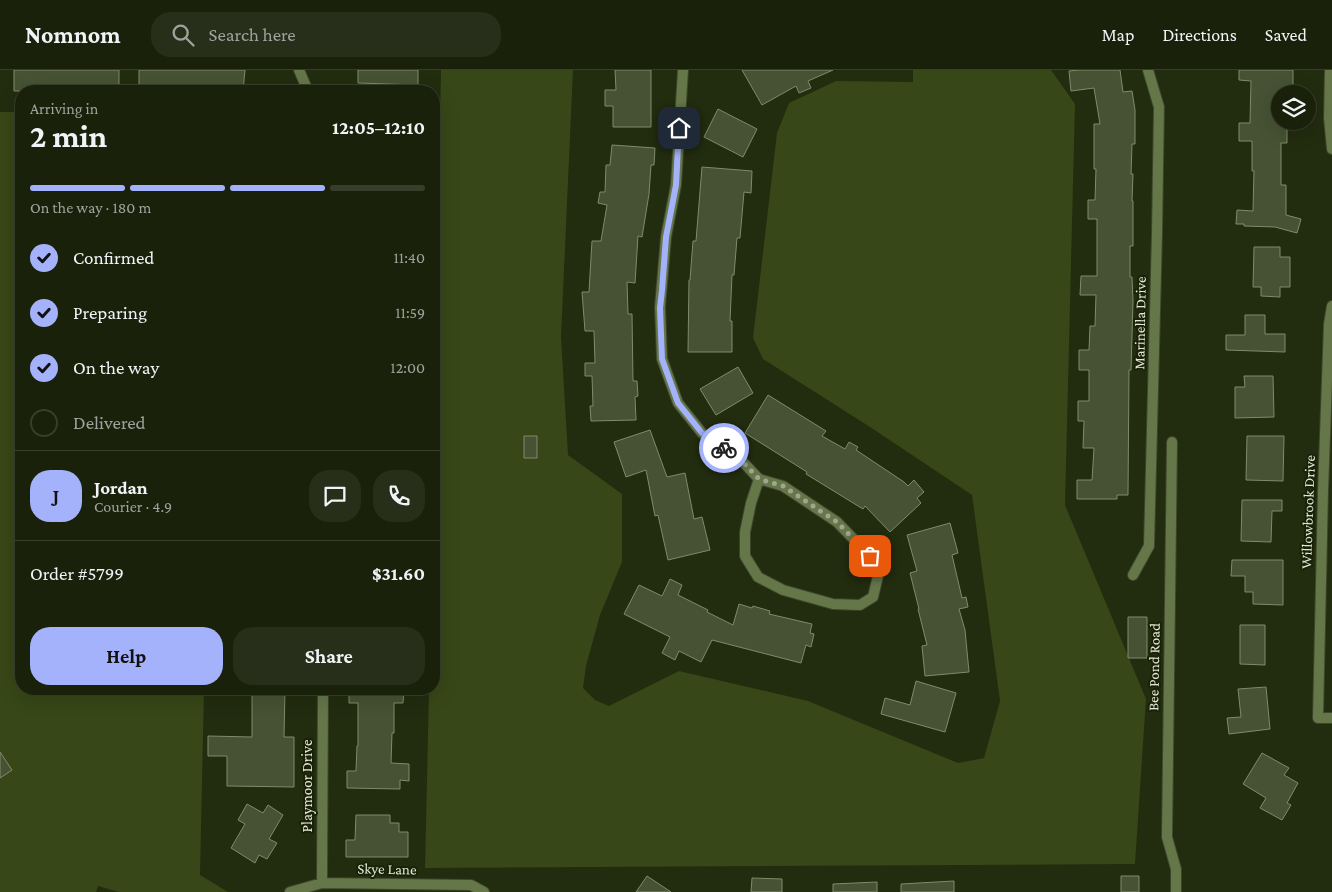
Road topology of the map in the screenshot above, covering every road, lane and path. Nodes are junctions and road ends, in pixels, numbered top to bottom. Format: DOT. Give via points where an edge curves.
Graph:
graph roads {
  1 [pos="300,70"];
  2 [pos="683,70"];
  3 [pos="1148,70"];
  4 [pos="1330,70"];
  5 [pos="306,85"];
  6 [pos="1332,149"];
  7 [pos="1332,306"];
  8 [pos="1172,442"];
  9 [pos="759,479"];
  10 [pos="1328,491"];
  11 [pos="1133,575"];
  12 [pos="322,695"];
  13 [pos="1332,718"];
  14 [pos="322,884"];
  15 [pos="290,892"];
  16 [pos="484,892"];
  17 [pos="1176,892"];
  1 -- 5 [label="street"];
  2 -- 9 [label="street" via="676,185 666,237 660,308 662,359 678,403 702,433 742,461"];
  3 -- 11 [label="street, Marinella Drive" via="1159,106 1149,546"];
  4 -- 6 [label="street"];
  7 -- 10 [label="street, Willowbrook Drive" via="1329,324"];
  8 -- 17 [label="street, Bee Pond Road" via="1167,836 1176,870"];
  9 -- 9 [label="street" via="745,532 745,556 758,577 783,590 833,604 860,605 873,597 878,576 870,556 837,522 783,486"];
  10 -- 13 [label="street, Willowbrook Drive" via="1318,718"];
  12 -- 14 [label="street, Playmoor Drive"];
  14 -- 15 [label="street, Skye Lane"];
  14 -- 16 [label="street, Skye Lane" via="471,885"];
}
